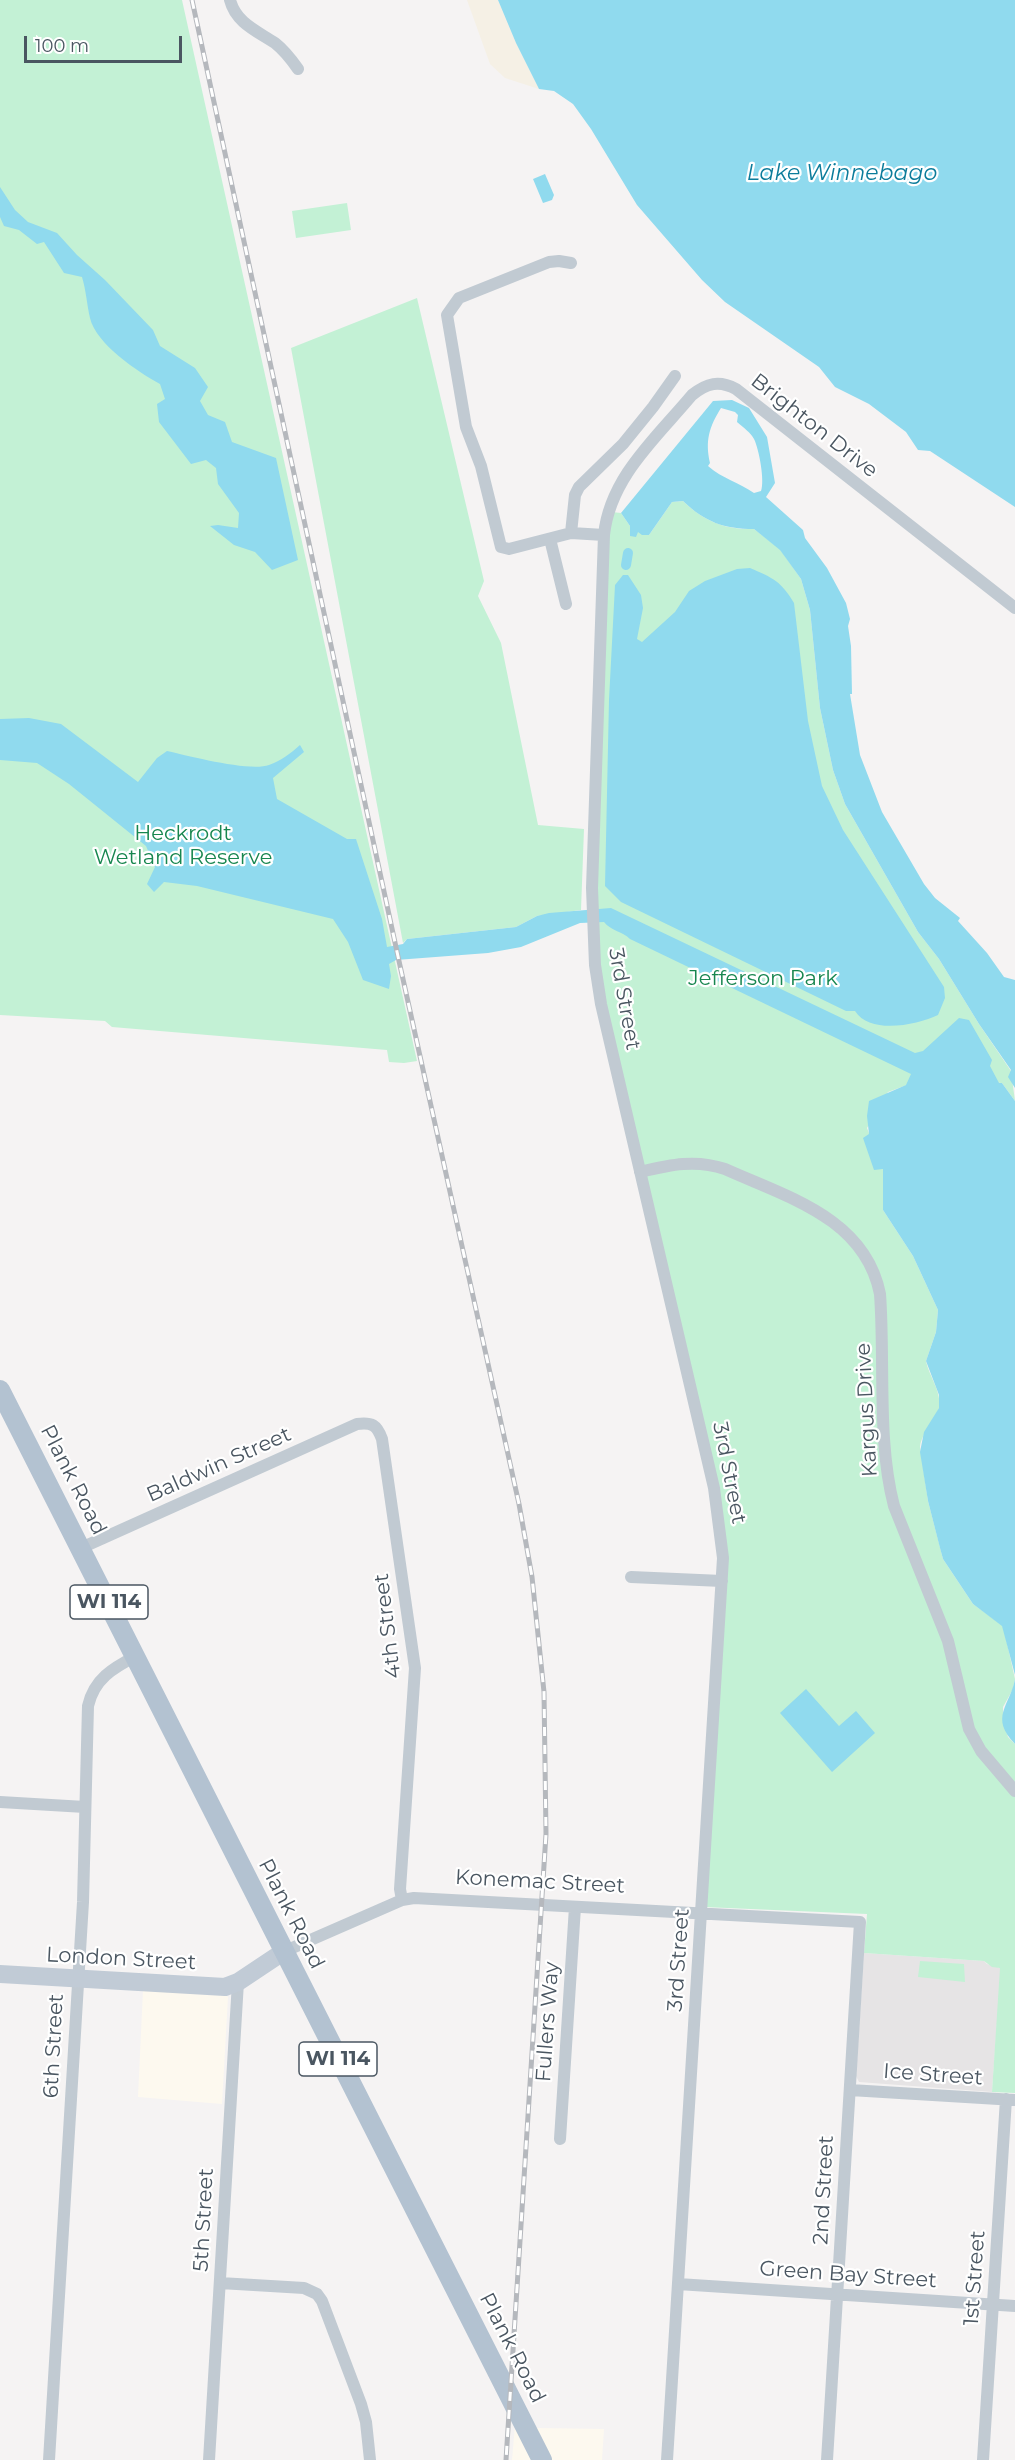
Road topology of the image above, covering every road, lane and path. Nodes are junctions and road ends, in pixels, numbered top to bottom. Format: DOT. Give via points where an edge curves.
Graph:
graph roads {
  1 [pos="230,0"];
  2 [pos="298,69"];
  3 [pos="572,263"];
  4 [pos="675,376"];
  5 [pos="610,504"];
  6 [pos="571,533"];
  7 [pos="604,535"];
  8 [pos="550,539"];
  9 [pos="566,604"];
  10 [pos="1015,608"];
  11 [pos="640,1172"];
  12 [pos="0,1390"];
  13 [pos="373,1424"];
  14 [pos="81,1548"];
  15 [pos="631,1577"];
  16 [pos="722,1581"];
  17 [pos="136,1656"];
  18 [pos="1015,1791"];
  19 [pos="0,1802"];
  20 [pos="85,1807"];
  21 [pos="402,1900"];
  22 [pos="575,1907"];
  23 [pos="701,1913"];
  24 [pos="860,1922"];
  25 [pos="283,1952"];
  26 [pos="0,1974"];
  27 [pos="78,1979"];
  28 [pos="238,1982"];
  29 [pos="850,2090"];
  30 [pos="1010,2100"];
  31 [pos="560,2139"];
  32 [pos="220,2283"];
  33 [pos="678,2284"];
  34 [pos="837,2294"];
  35 [pos="993,2304"];
  36 [pos="1015,2306"];
  37 [pos="49,2460"];
  38 [pos="209,2460"];
  39 [pos="370,2460"];
  40 [pos="542,2460"];
  41 [pos="667,2460"];
  42 [pos="827,2460"];
  43 [pos="983,2460"];
  1 -- 2 [label="street" via="243,22 282,49"];
  3 -- 8 [label="street" via="549,262 459,298 447,315 466,427 481,466 501,547 509,549"];
  4 -- 6 [label="street" via="623,444 579,487"];
  5 -- 7 [label="street, 3rd Street"];
  5 -- 10 [label="street, Brighton Drive" via="630,470 692,395 706,386 722,383 736,389"];
  6 -- 7 [label="street"];
  6 -- 8 [label="street"];
  7 -- 11 [label="street, 3rd Street" via="592,906 595,965"];
  8 -- 9 [label="street"];
  11 -- 16 [label="street, 3rd Street" via="714,1488 722,1539"];
  11 -- 18 [label="street, Kargus Drive" via="679,1163 725,1169 831,1220 851,1236 869,1261 879,1294 884,1422 894,1506 948,1641 969,1729 981,1751"];
  12 -- 14 [label="main road, Plank Road / WI 114"];
  13 -- 14 [label="street, Baldwin Street" via="357,1424"];
  13 -- 21 [label="street, 4th Street" via="382,1439 415,1668"];
  14 -- 17 [label="main road, Plank Road / WI 114"];
  15 -- 16 [label="street"];
  16 -- 23 [label="street, 3rd Street"];
  17 -- 20 [label="street, 6th Street" via="107,1673 90,1696"];
  17 -- 25 [label="main road, Plank Road / WI 114"];
  19 -- 20 [label="street"];
  20 -- 27 [label="street, 6th Street"];
  21 -- 22 [label="street, Konemac Street"];
  21 -- 25 [label="street, Konemac Street"];
  22 -- 23 [label="street, Konemac Street"];
  22 -- 31 [label="street, Fullers Way"];
  23 -- 24 [label="street, Konemac Street"];
  23 -- 33 [label="street, 3rd Street"];
  24 -- 29 [label="street, 2nd Street"];
  25 -- 28 [label="street, Konemac Street"];
  25 -- 40 [label="main road, Plank Road / WI 114"];
  26 -- 27 [label="street, London Street"];
  27 -- 28 [label="street, London Street" via="213,1987"];
  27 -- 37 [label="street, 6th Street"];
  28 -- 32 [label="street, 5th Street"];
  29 -- 30 [label="street, Ice Street"];
  29 -- 34 [label="street, 2nd Street"];
  30 -- 35 [label="street, 1st Street"];
  32 -- 38 [label="street, 5th Street"];
  32 -- 39 [label="street" via="304,2288 317,2294 361,2404"];
  33 -- 34 [label="street, Green Bay Street"];
  33 -- 41 [label="street, 3rd Street"];
  34 -- 35 [label="street, Green Bay Street"];
  34 -- 42 [label="street, 2nd Street"];
  35 -- 36 [label="street, Green Bay Street"];
  35 -- 43 [label="street, 1st Street"];
}
